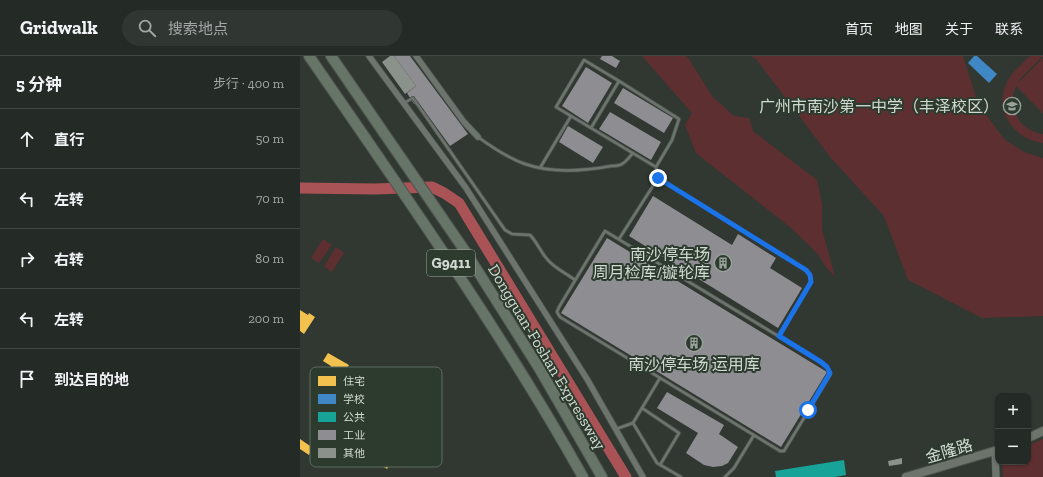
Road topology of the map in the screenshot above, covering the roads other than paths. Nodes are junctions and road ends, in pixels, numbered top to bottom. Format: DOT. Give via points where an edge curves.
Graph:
graph roads {
  1 [pos="309,56"];
  2 [pos="331,56"];
  3 [pos="369,56"];
  4 [pos="416,56"];
  5 [pos="619,81"];
  6 [pos="404,103"];
  7 [pos="571,116"];
  8 [pos="591,128"];
  9 [pos="478,137"];
  10 [pos="633,153"];
  11 [pos="656,167"];
  12 [pos="540,168"];
  13 [pos="658,178"];
  14 [pos="619,239"];
  15 [pos="575,280"];
  16 [pos="779,336"];
  17 [pos="660,378"];
  18 [pos="642,408"];
  19 [pos="633,423"];
  20 [pos="616,429"];
  21 [pos="1043,431"];
  22 [pos="754,435"];
  23 [pos="1031,437"];
  24 [pos="995,450"];
  25 [pos="660,465"];
  26 [pos="996,465"];
  27 [pos="583,477"];
  28 [pos="602,477"];
  29 [pos="643,477"];
  30 [pos="681,477"];
  31 [pos="725,477"];
  32 [pos="906,477"];
  33 [pos="996,477"];
  1 -- 27 [label="highway, Dongguan-Foshan Expressway / G9411" via="515,362"];
  2 -- 28 [label="highway, Dongguan-Foshan Expressway / G9411" via="465,251 539,368"];
  3 -- 6 [label="street"];
  4 -- 9 [label="street"];
  5 -- 7 [label="lane" via="584,60 556,107"];
  5 -- 8 [label="lane"];
  5 -- 11 [label="lane" via="679,119 672,140"];
  6 -- 15 [label="lane" via="413,98 505,230 512,234 530,235 552,265"];
  6 -- 20 [label="street" via="466,188"];
  7 -- 8 [label="lane"];
  7 -- 12 [label="lane"];
  8 -- 10 [label="lane"];
  9 -- 12 [label="lane" via="503,154"];
  10 -- 11 [label="lane"];
  10 -- 12 [label="lane" via="622,164 596,169"];
  11 -- 13 [label="lane"];
  13 -- 14 [label="lane"];
  13 -- 16 [label="lane" via="800,266 810,275 811,282"];
  14 -- 15 [label="lane" via="605,231"];
  14 -- 16 [label="lane"];
  15 -- 17 [label="lane" via="559,307 557,312 560,317"];
  16 -- 22 [label="lane" via="821,362 830,373 784,451"];
  17 -- 18 [label="lane"];
  17 -- 22 [label="lane"];
  18 -- 19 [label="lane"];
  18 -- 25 [label="lane" via="679,433"];
  19 -- 20 [label="lane"];
  19 -- 25 [label="lane"];
  20 -- 29 [label="street"];
  21 -- 23 [label="main road"];
  22 -- 31 [label="lane" via="734,468"];
  24 -- 32 [label="main road, 金隆路"];
  25 -- 30 [label="lane"];
  26 -- 33 [label="street"];
}
